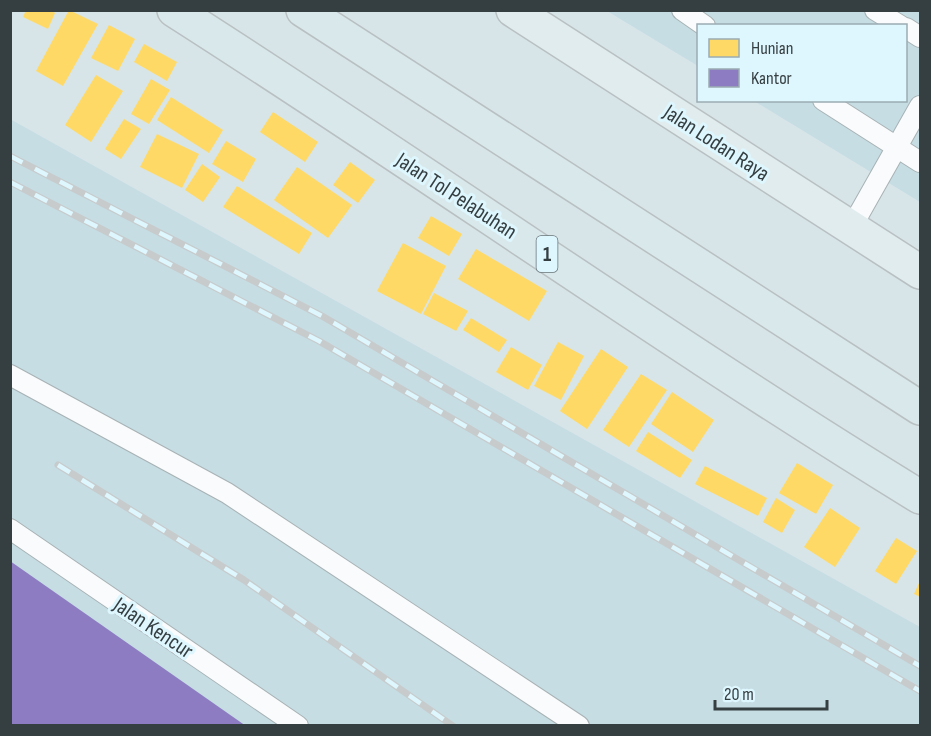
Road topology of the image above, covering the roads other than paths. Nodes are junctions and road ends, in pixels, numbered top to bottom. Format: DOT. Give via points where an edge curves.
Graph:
graph roads {
  1 [pos="174,10"];
  2 [pos="303,10"];
  3 [pos="513,10"];
  4 [pos="682,10"];
  5 [pos="875,10"];
  6 [pos="702,24"];
  7 [pos="898,24"];
  8 [pos="907,29"];
  9 [pos="921,37"];
  10 [pos="826,102"];
  11 [pos="921,106"];
  12 [pos="895,147"];
  13 [pos="921,162"];
  14 [pos="851,228"];
  15 [pos="921,272"];
  16 [pos="10,375"];
  17 [pos="921,408"];
  18 [pos="921,497"];
  19 [pos="10,529"];
  20 [pos="298,726"];
  21 [pos="579,726"];
  1 -- 18 [label="highway, Jalan Tol Pelabuhan / 1" via="775,409"];
  2 -- 17 [label="highway"];
  3 -- 14 [label="highway, Jalan Lodan Raya"];
  4 -- 6 [label="lane"];
  5 -- 7 [label="lane"];
  8 -- 9 [label="lane"];
  10 -- 12 [label="lane"];
  11 -- 12 [label="lane"];
  12 -- 13 [label="lane"];
  12 -- 14 [label="lane"];
  14 -- 15 [label="highway, Jalan Lodan Raya"];
  16 -- 21 [label="lane" via="227,493"];
  19 -- 20 [label="lane, Jalan Kencur"];
}
